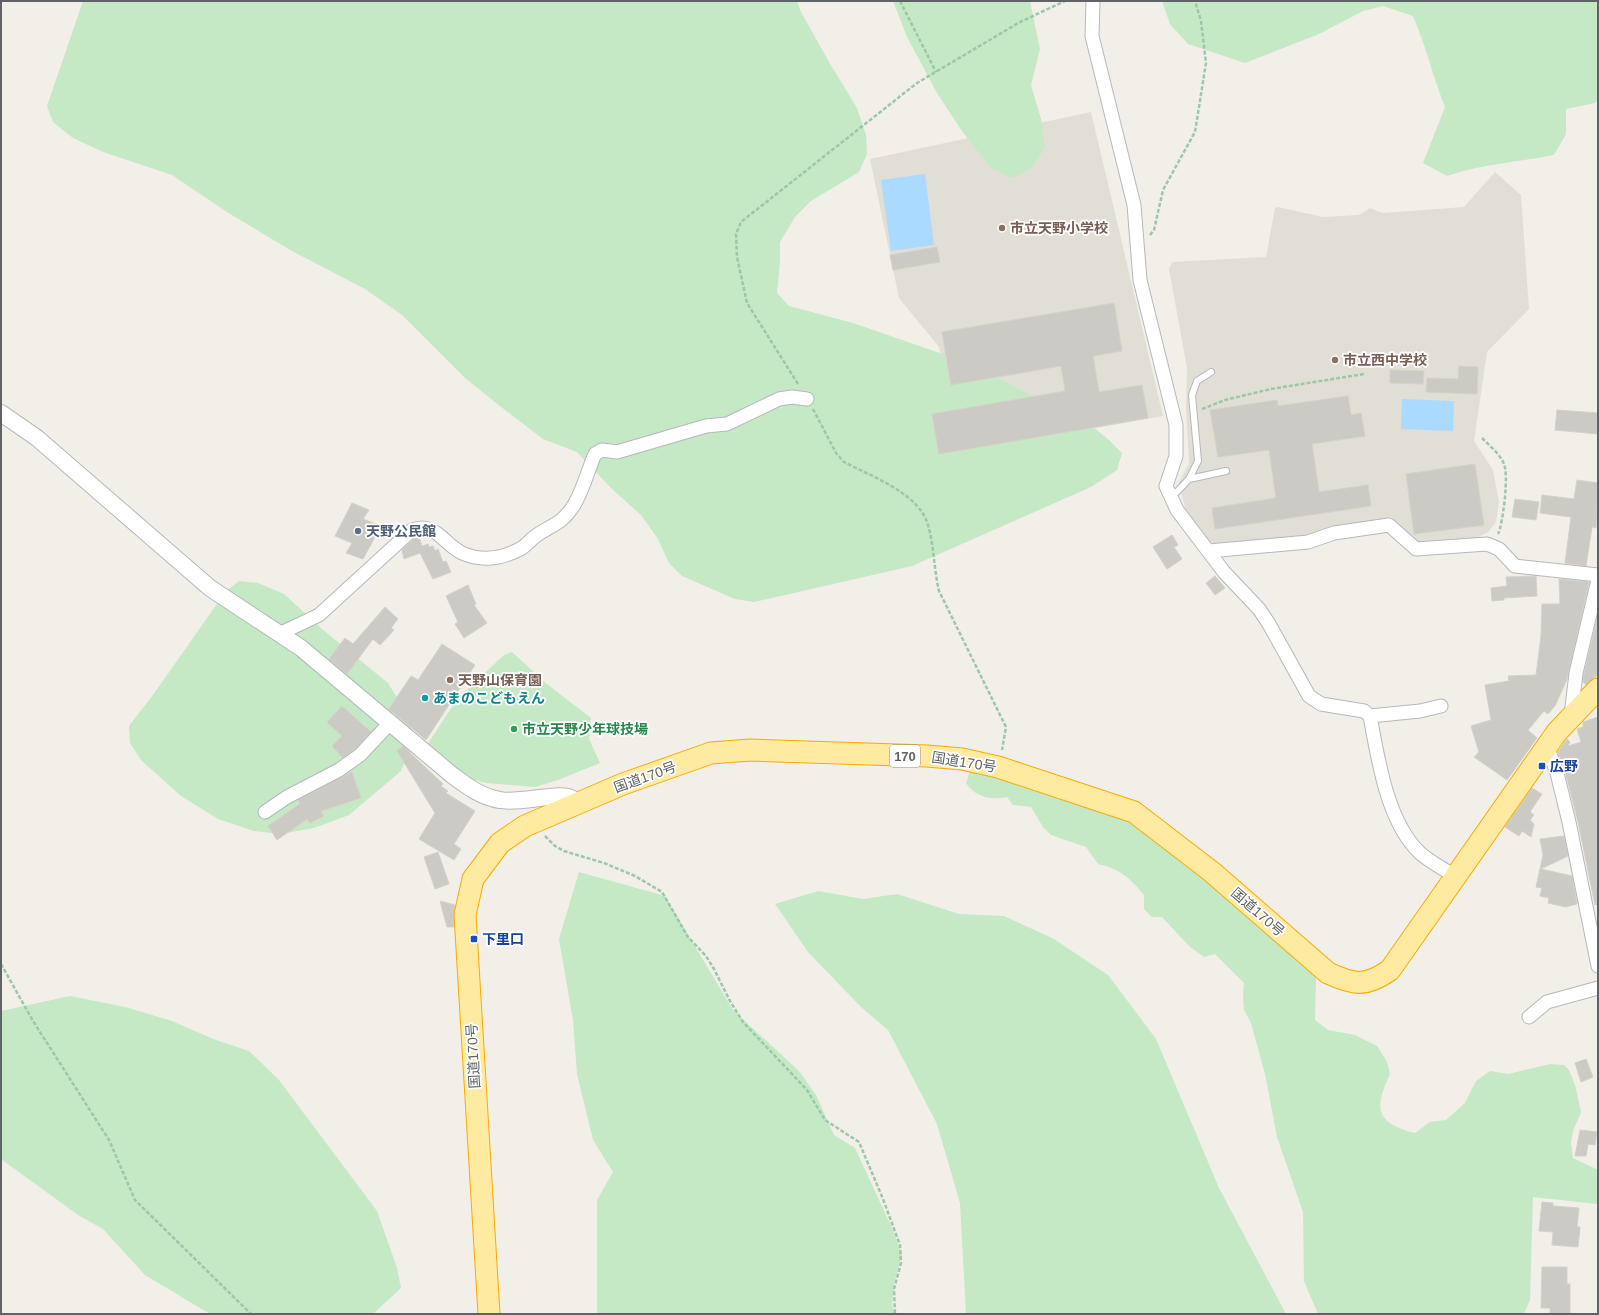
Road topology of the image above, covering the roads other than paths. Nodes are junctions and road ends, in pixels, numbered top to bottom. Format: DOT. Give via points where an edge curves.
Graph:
graph roads {
  1 [pos="1093,1"];
  2 [pos="1211,372"];
  3 [pos="807,399"];
  4 [pos="1,412"];
  5 [pos="1226,471"];
  6 [pos="1189,478"];
  7 [pos="1171,498"];
  8 [pos="1209,550"];
  9 [pos="1598,575"];
  10 [pos="1598,580"];
  11 [pos="279,634"];
  12 [pos="1597,693"];
  13 [pos="1441,706"];
  14 [pos="1370,716"];
  15 [pos="1571,716"];
  16 [pos="390,723"];
  17 [pos="1547,746"];
  18 [pos="578,803"];
  19 [pos="264,812"];
  20 [pos="1456,877"];
  21 [pos="1593,909"];
  22 [pos="1598,966"];
  23 [pos="1598,988"];
  24 [pos="1529,1017"];
  25 [pos="489,1314"];
  1 -- 7 [label="street" via="1092,36 1134,205 1140,280 1176,425 1176,456 1166,486"];
  2 -- 6 [label="lane" via="1197,381 1192,395 1198,461"];
  3 -- 11 [label="street" via="792,397 779,400 727,424 706,426 617,452 602,450 595,454 574,506 562,521 536,536 521,549 490,560 461,552 431,529 421,526 412,530 318,616"];
  4 -- 11 [label="street" via="37,438 210,588"];
  5 -- 6 [label="lane"];
  6 -- 7 [label="lane"];
  7 -- 8 [label="street" via="1177,510"];
  8 -- 9 [label="street" via="1308,542 1334,532 1389,525 1416,549 1487,544 1499,549 1515,566"];
  8 -- 14 [label="street" via="1224,572 1269,624 1309,696 1321,704 1364,711"];
  10 -- 15 [label="street" via="1576,673"];
  11 -- 16 [label="street" via="301,648"];
  12 -- 15 [label="highway, 国道170号 / 170"];
  13 -- 14 [label="street" via="1420,711"];
  14 -- 20 [label="street" via="1389,800 1406,836 1420,853"];
  15 -- 17 [label="highway, 国道170号 / 170"];
  16 -- 18 [label="street" via="452,775 482,796 502,801 559,797 571,798"];
  16 -- 19 [label="street" via="360,755 339,770"];
  17 -- 20 [label="highway, 国道170号 / 170"];
  17 -- 21 [label="street"];
  18 -- 20 [label="highway, 国道170号 / 170" via="711,753 750,750 927,756 998,766 1134,812 1212,872 1328,973 1345,980 1360,982 1376,980 1390,970"];
  18 -- 25 [label="highway, 国道170号 / 170" via="534,822 500,843 473,879 465,915"];
  21 -- 22 [label="street"];
  23 -- 24 [label="street" via="1547,1002"];
}
